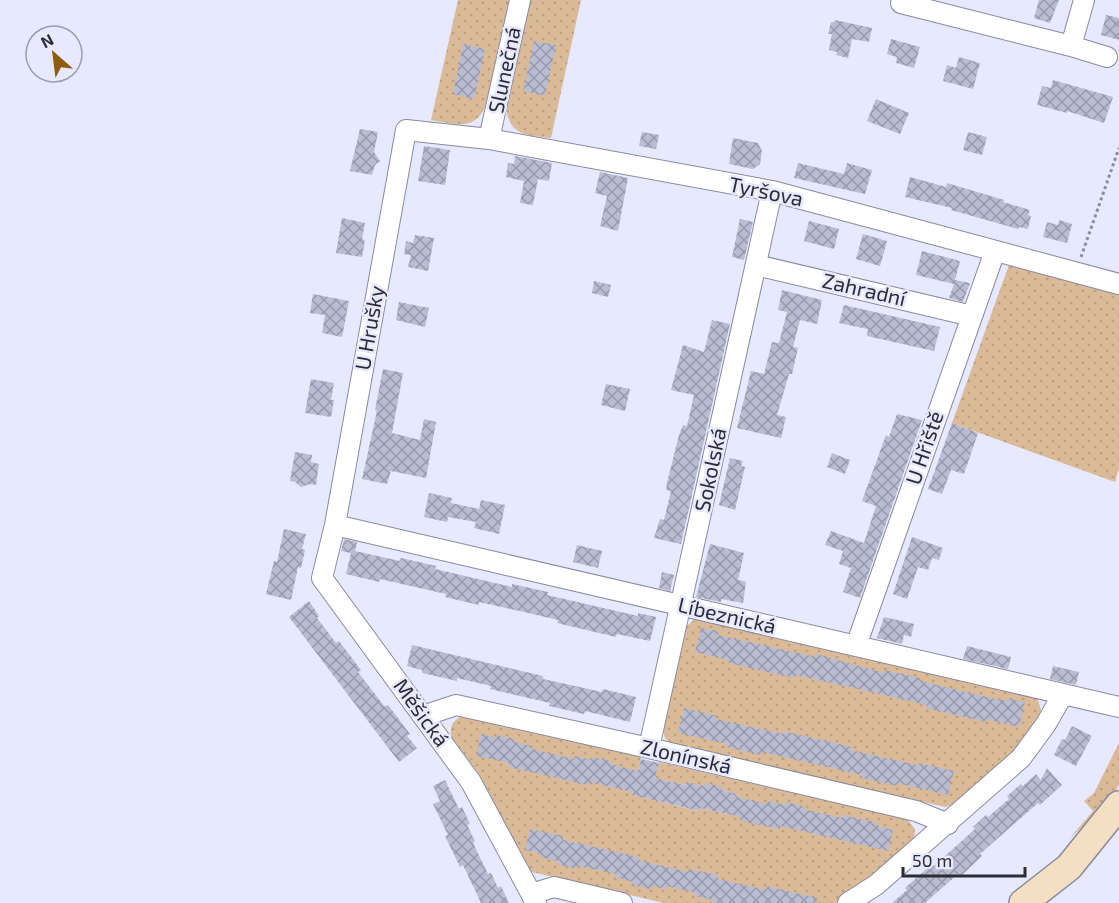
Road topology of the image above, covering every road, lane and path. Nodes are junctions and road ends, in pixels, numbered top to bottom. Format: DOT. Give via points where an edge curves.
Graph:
graph roads {
  1 [pos="520,0"];
  2 [pos="1084,0"];
  3 [pos="901,3"];
  4 [pos="1071,46"];
  5 [pos="1107,57"];
  6 [pos="406,130"];
  7 [pos="489,139"];
  8 [pos="1119,148"];
  9 [pos="772,191"];
  10 [pos="994,250"];
  11 [pos="756,265"];
  12 [pos="1076,272"];
  13 [pos="1119,284"];
  14 [pos="972,316"];
  15 [pos="334,525"];
  16 [pos="681,606"];
  17 [pos="856,646"];
  18 [pos="1063,694"];
  19 [pos="1119,707"];
  20 [pos="423,716"];
  21 [pos="649,748"];
  22 [pos="1119,805"];
  23 [pos="948,824"];
  24 [pos="533,898"];
  25 [pos="622,903"];
  26 [pos="848,903"];
  27 [pos="1023,903"];
  1 -- 7 [label="street, Slunečná"];
  2 -- 4 [label="street"];
  3 -- 4 [label="street"];
  4 -- 5 [label="street"];
  6 -- 7 [label="street, Tyršova"];
  6 -- 15 [label="street, U Hrušky"];
  7 -- 9 [label="street, Tyršova"];
  8 -- 12 [label="path"];
  9 -- 10 [label="street, Tyršova"];
  9 -- 11 [label="street, Sokolská"];
  10 -- 12 [label="street, Tyršova"];
  10 -- 14 [label="street, U Hřiště"];
  11 -- 14 [label="street, Zahradní"];
  11 -- 16 [label="street, Sokolská"];
  12 -- 13 [label="street, Tyršova"];
  14 -- 17 [label="street, U Hřiště"];
  15 -- 16 [label="street, Líbeznická"];
  15 -- 20 [label="street, Měšická" via="322,579"];
  16 -- 17 [label="street, Líbeznická"];
  16 -- 21 [label="street, Sokolská"];
  17 -- 18 [label="street, Líbeznická"];
  18 -- 19 [label="street, Líbeznická"];
  18 -- 23 [label="street" via="1021,758"];
  20 -- 21 [label="street, Zlonínská" via="456,705"];
  20 -- 24 [label="street, Měšická" via="471,782"];
  21 -- 23 [label="street, Zlonínská" via="916,811"];
  22 -- 27 [label="main road" via="1069,867"];
  23 -- 26 [label="street" via="876,885"];
  24 -- 25 [label="street" via="554,887"];
}
